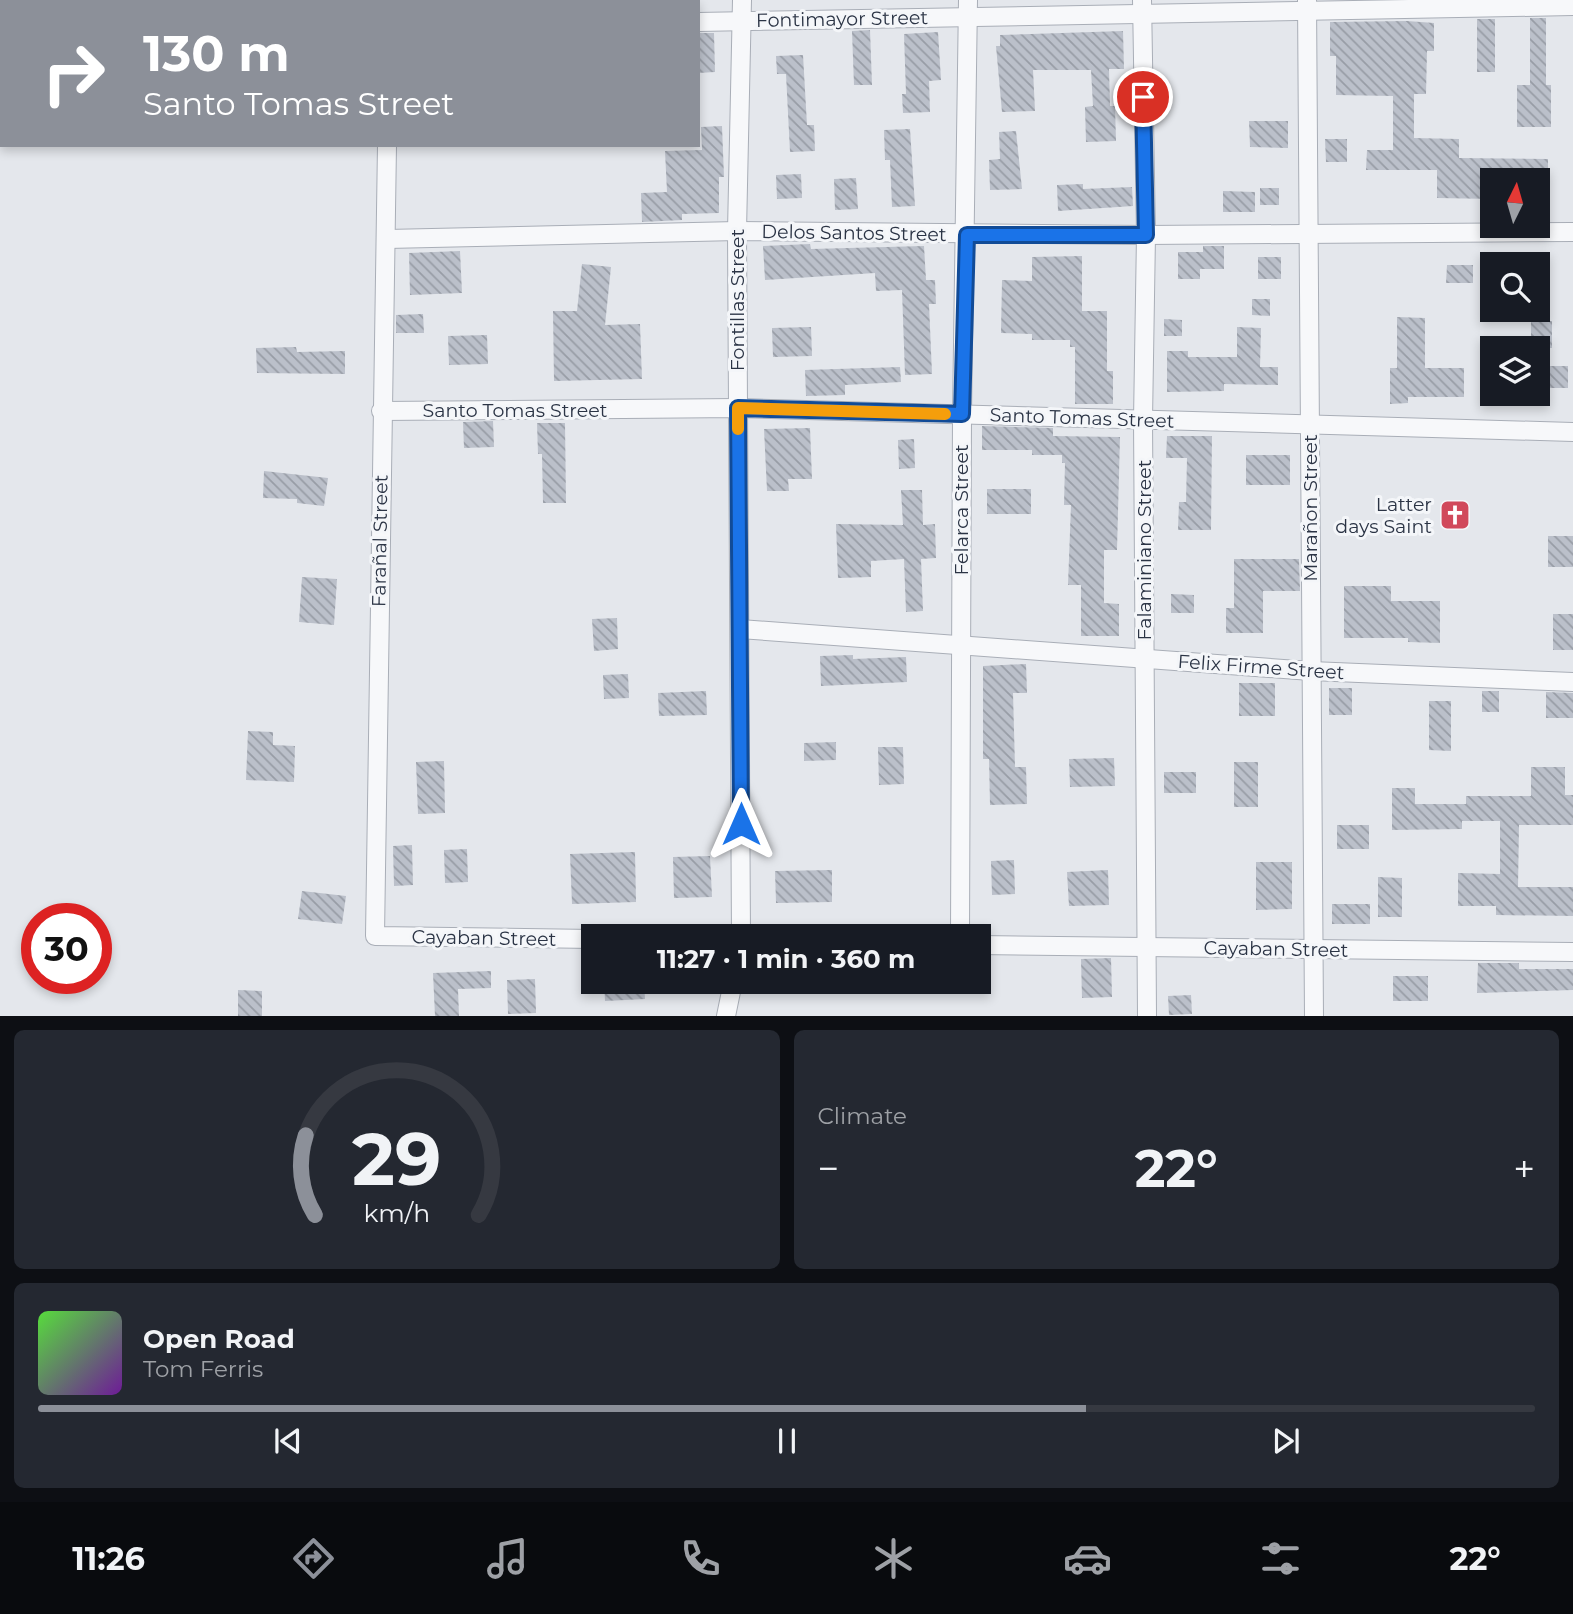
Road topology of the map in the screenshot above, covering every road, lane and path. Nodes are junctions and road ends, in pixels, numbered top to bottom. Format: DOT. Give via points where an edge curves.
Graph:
graph roads {
  1 [pos="742,0"];
  2 [pos="1307,6"];
  3 [pos="1573,6"];
  4 [pos="1142,7"];
  5 [pos="969,8"];
  6 [pos="700,22"];
  7 [pos="743,22"];
  8 [pos="387,147"];
  9 [pos="737,231"];
  10 [pos="1573,232"];
  11 [pos="1310,233"];
  12 [pos="967,235"];
  13 [pos="1146,235"];
  14 [pos="387,239"];
  15 [pos="738,408"];
  16 [pos="381,411"];
  17 [pos="962,414"];
  18 [pos="1143,420"];
  19 [pos="1309,424"];
  20 [pos="1573,432"];
  21 [pos="740,629"];
  22 [pos="961,645"];
  23 [pos="1145,659"];
  24 [pos="1311,671"];
  25 [pos="1573,682"];
  26 [pos="741,924"];
  27 [pos="960,924"];
  28 [pos="375,936"];
  29 [pos="581,939"];
  30 [pos="991,945"];
  31 [pos="1146,947"];
  32 [pos="1313,949"];
  33 [pos="1573,952"];
  34 [pos="731,994"];
  35 [pos="726,1016"];
  36 [pos="1147,1016"];
  37 [pos="1314,1016"];
  1 -- 7 [label="street, Fontillas Street"];
  2 -- 3 [label="street, Fontimayor Street"];
  2 -- 4 [label="street, Fontimayor Street"];
  2 -- 11 [label="street, Marañon Street"];
  4 -- 5 [label="street, Fontimayor Street"];
  4 -- 13 [label="street, Falaminiano Street"];
  5 -- 7 [label="street, Fontimayor Street"];
  5 -- 12 [label="street, Felarca Street"];
  6 -- 7 [label="street, Fontimayor Street"];
  7 -- 9 [label="street, Fontillas Street"];
  8 -- 14 [label="street, Farañal Street"];
  9 -- 12 [label="street, Delos Santos Street"];
  9 -- 14 [label="street, Delos Santos Street"];
  9 -- 15 [label="street, Fontillas Street"];
  10 -- 11 [label="street, Delos Santos Street"];
  11 -- 13 [label="street, Delos Santos Street"];
  11 -- 19 [label="street, Marañon Street"];
  12 -- 13 [label="street, Delos Santos Street"];
  12 -- 17 [label="street, Felarca Street"];
  13 -- 18 [label="street, Falaminiano Street"];
  14 -- 16 [label="street, Farañal Street"];
  15 -- 16 [label="street, Santo Tomas Street"];
  15 -- 17 [label="street, Santo Tomas Street"];
  15 -- 21 [label="street, Fontillas Street"];
  16 -- 28 [label="street, Farañal Street"];
  17 -- 18 [label="street, Santo Tomas Street"];
  17 -- 22 [label="street, Felarca Street"];
  18 -- 19 [label="street, Santo Tomas Street"];
  18 -- 23 [label="street, Falaminiano Street"];
  19 -- 20 [label="street, Santo Tomas Street"];
  19 -- 24 [label="street, Marañon Street"];
  21 -- 22 [label="street, Felix Firme Street"];
  21 -- 26 [label="street, Fontillas Street"];
  22 -- 23 [label="street, Felix Firme Street"];
  22 -- 27 [label="street, Felarca Street"];
  23 -- 24 [label="street, Felix Firme Street"];
  23 -- 31 [label="street, Falaminiano Street"];
  24 -- 25 [label="street, Felix Firme Street"];
  24 -- 32 [label="street, Marañon Street"];
  28 -- 29 [label="street, Cayaban Street"];
  30 -- 31 [label="street, Cayaban Street"];
  31 -- 32 [label="street, Cayaban Street"];
  31 -- 36 [label="street, Falaminiano Street"];
  32 -- 33 [label="street, Cayaban Street"];
  32 -- 37 [label="street, Marañon Street"];
  34 -- 35 [label="street"];
}
